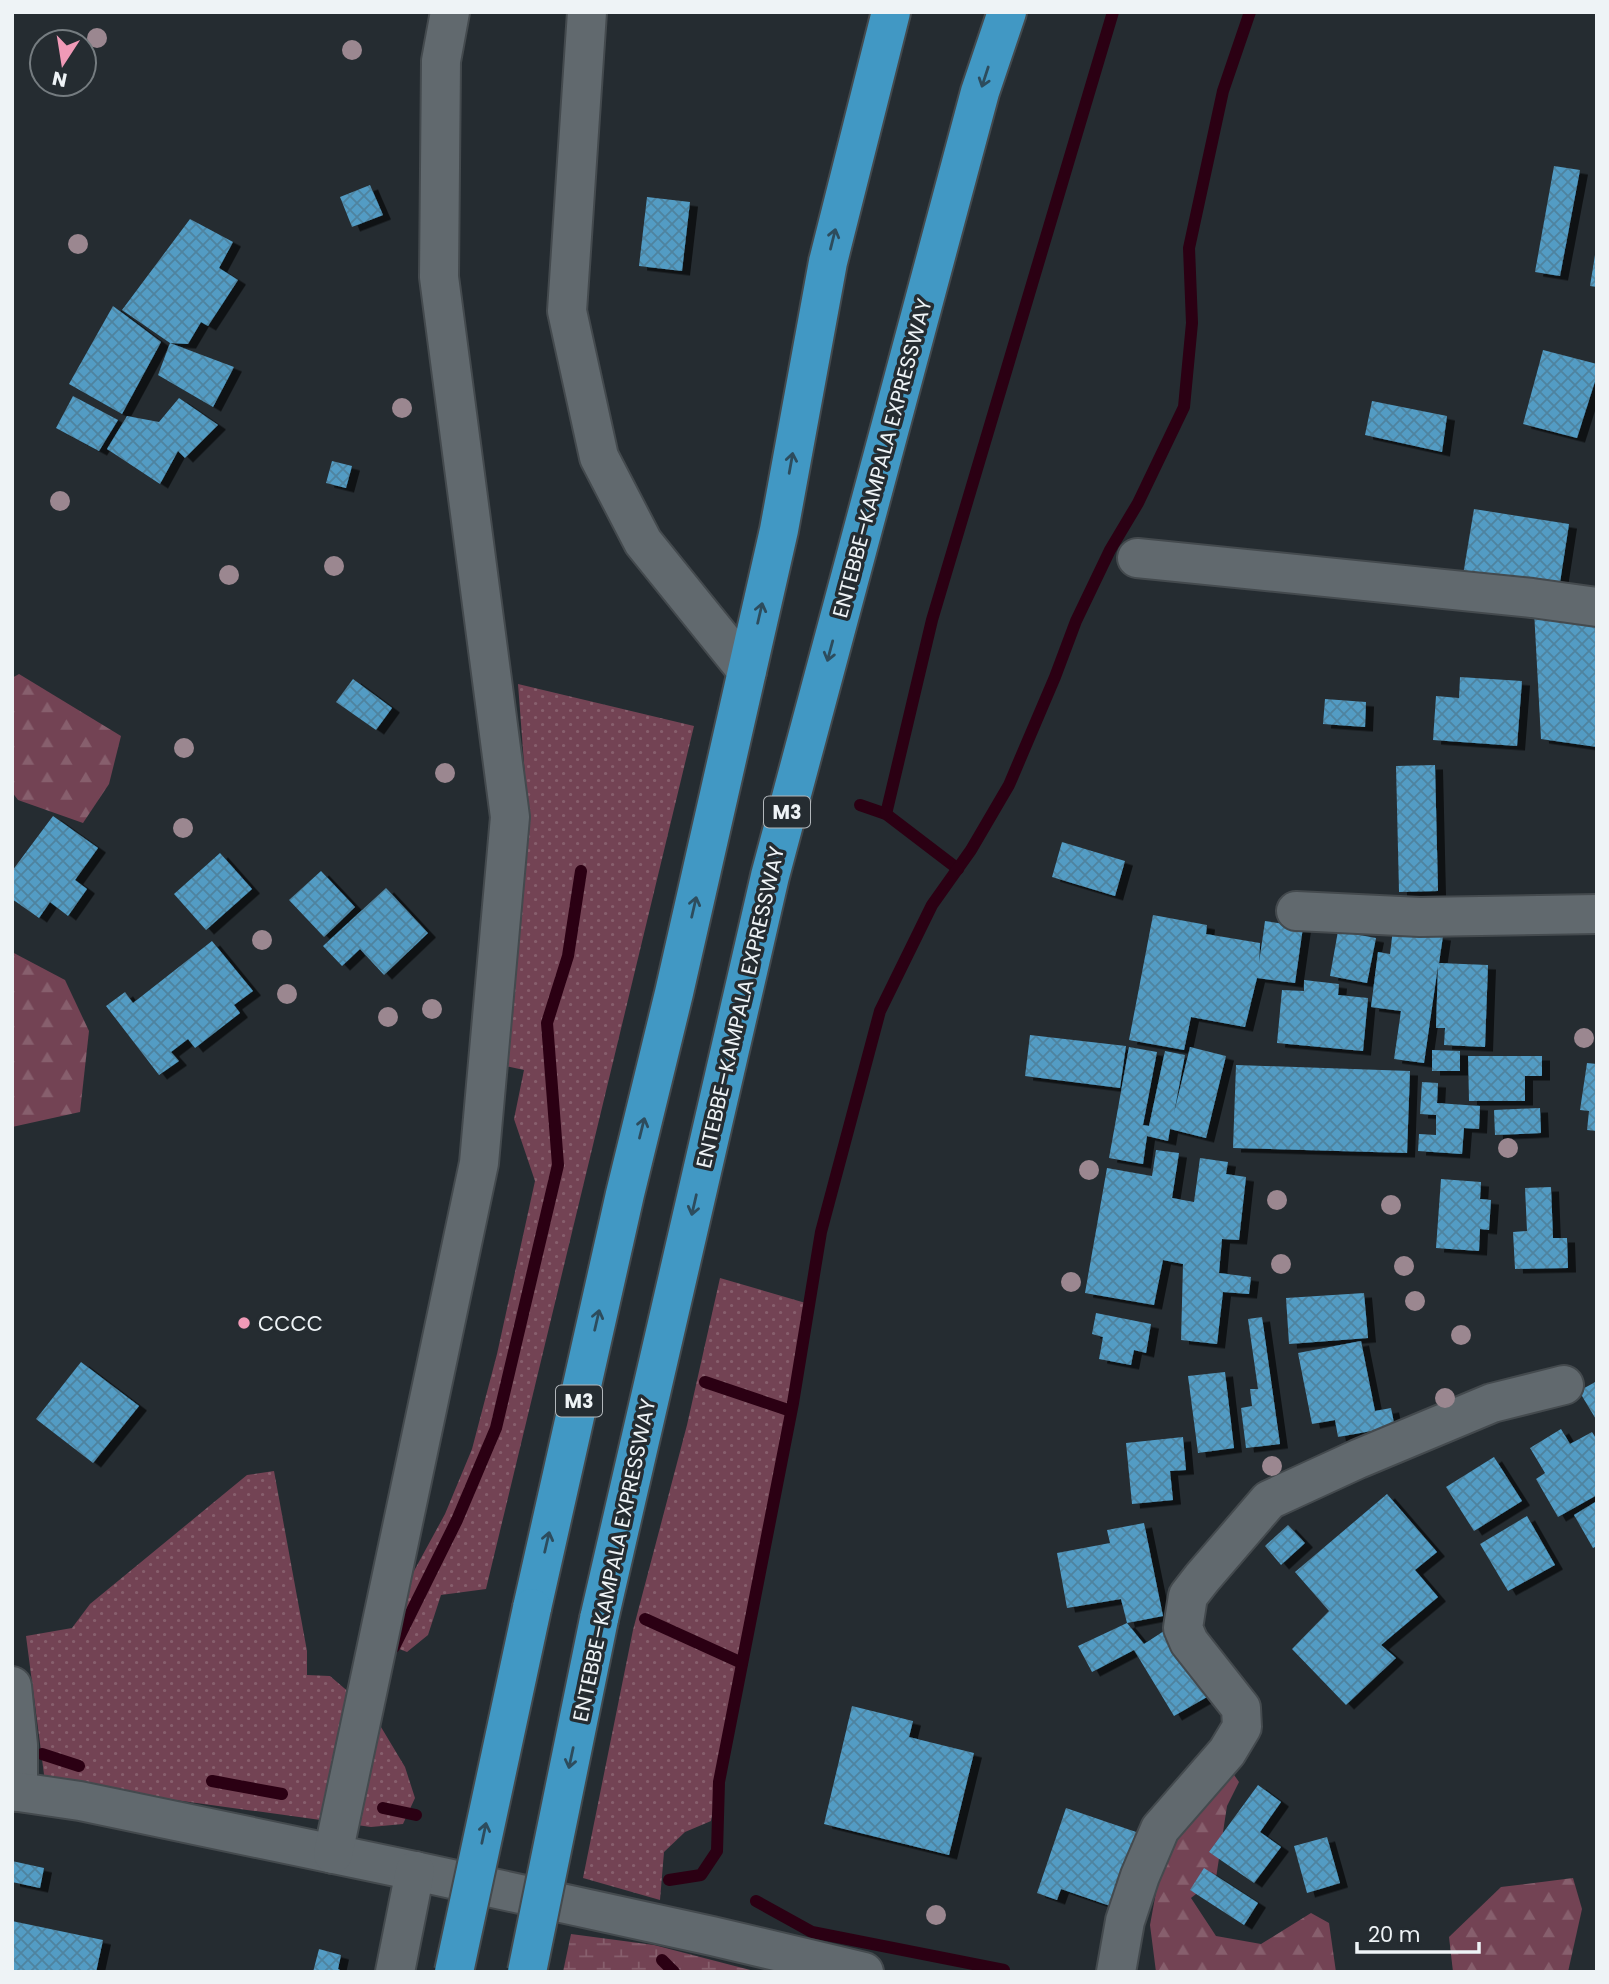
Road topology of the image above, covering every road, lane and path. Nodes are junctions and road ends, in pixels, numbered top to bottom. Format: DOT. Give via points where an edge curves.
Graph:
graph roads {
  1 [pos="450,12"];
  2 [pos="587,12"];
  3 [pos="891,12"];
  4 [pos="1007,12"];
  5 [pos="1138,558"];
  6 [pos="1597,607"];
  7 [pos="747,671"];
  8 [pos="1296,911"];
  9 [pos="1597,914"];
  10 [pos="1564,1385"];
  11 [pos="12,1686"];
  12 [pos="15,1791"];
  13 [pos="333,1854"];
  14 [pos="415,1871"];
  15 [pos="395,1972"];
  16 [pos="454,1972"];
  17 [pos="527,1972"];
  18 [pos="864,1972"];
  19 [pos="1116,1972"];
  1 -- 13 [label="street" via="441,61 439,277 510,817 479,1163"];
  2 -- 7 [label="street" via="567,311 599,457 643,542"];
  7 -- 3 [label="highway, M3, one-way" via="779,530 828,262"];
  4 -- 17 [label="highway, ENTEBBE–KAMPALA EXPRESSWAY / M3, one-way, bridge" via="980,92 770,876 599,1619"];
  5 -- 6 [label="street"];
  16 -- 7 [label="highway, M3, one-way, bridge" via="532,1608"];
  8 -- 9 [label="street" via="1420,917"];
  10 -- 19 [label="street" via="1492,1404 1269,1500 1188,1596 1183,1628 1241,1708 1242,1727 1227,1752 1160,1829 1125,1921"];
  11 -- 12 [label="street" via="18,1745"];
  12 -- 13 [label="street"];
  13 -- 14 [label="street"];
  14 -- 15 [label="street"];
  14 -- 18 [label="street"];
}
